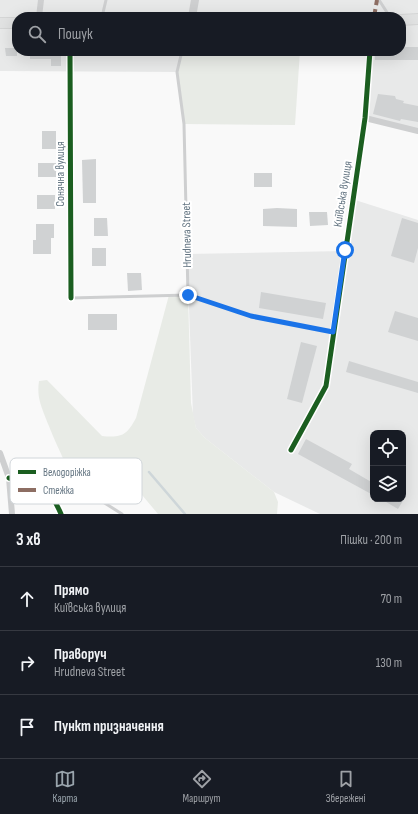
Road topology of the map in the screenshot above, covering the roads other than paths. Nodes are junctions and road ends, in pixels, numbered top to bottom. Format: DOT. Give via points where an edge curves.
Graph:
graph roads {
  1 [pos="41,0"];
  2 [pos="106,0"];
  3 [pos="195,0"];
  4 [pos="379,0"];
  5 [pos="40,12"];
  6 [pos="103,12"];
  7 [pos="193,12"];
  8 [pos="387,12"];
  9 [pos="418,19"];
  10 [pos="406,20"];
  11 [pos="0,23"];
  12 [pos="12,23"];
  13 [pos="70,56"];
  14 [pos="181,56"];
  15 [pos="370,56"];
  16 [pos="365,118"];
  17 [pos="418,131"];
  18 [pos="188,295"];
  19 [pos="71,298"];
  20 [pos="333,332"];
  21 [pos="291,450"];
  22 [pos="0,453"];
  23 [pos="10,478"];
  24 [pos="11,504"];
  25 [pos="56,504"];
  26 [pos="106,504"];
  27 [pos="12,514"];
  28 [pos="61,514"];
  29 [pos="122,514"];
  1 -- 5 [label="street"];
  2 -- 6 [label="lane"];
  3 -- 7 [label="street"];
  4 -- 8 [label="lane"];
  9 -- 10 [label="highway"];
  11 -- 12 [label="highway"];
  13 -- 19 [label="street, Сонячна вулиця"];
  14 -- 18 [label="lane, Hrudneva Street" via="177,72 184,124"];
  15 -- 16 [label="street, Київська вулиця"];
  16 -- 17 [label="street"];
  16 -- 20 [label="street, Київська вулиця"];
  18 -- 19 [label="lane, Сонячна вулиця"];
  18 -- 20 [label="lane" via="251,316"];
  20 -- 21 [label="street, Київська вулиця" via="326,386"];
  22 -- 23 [label="street"];
  24 -- 27 [label="street"];
  25 -- 28 [label="street"];
  26 -- 29 [label="lane"];
}
